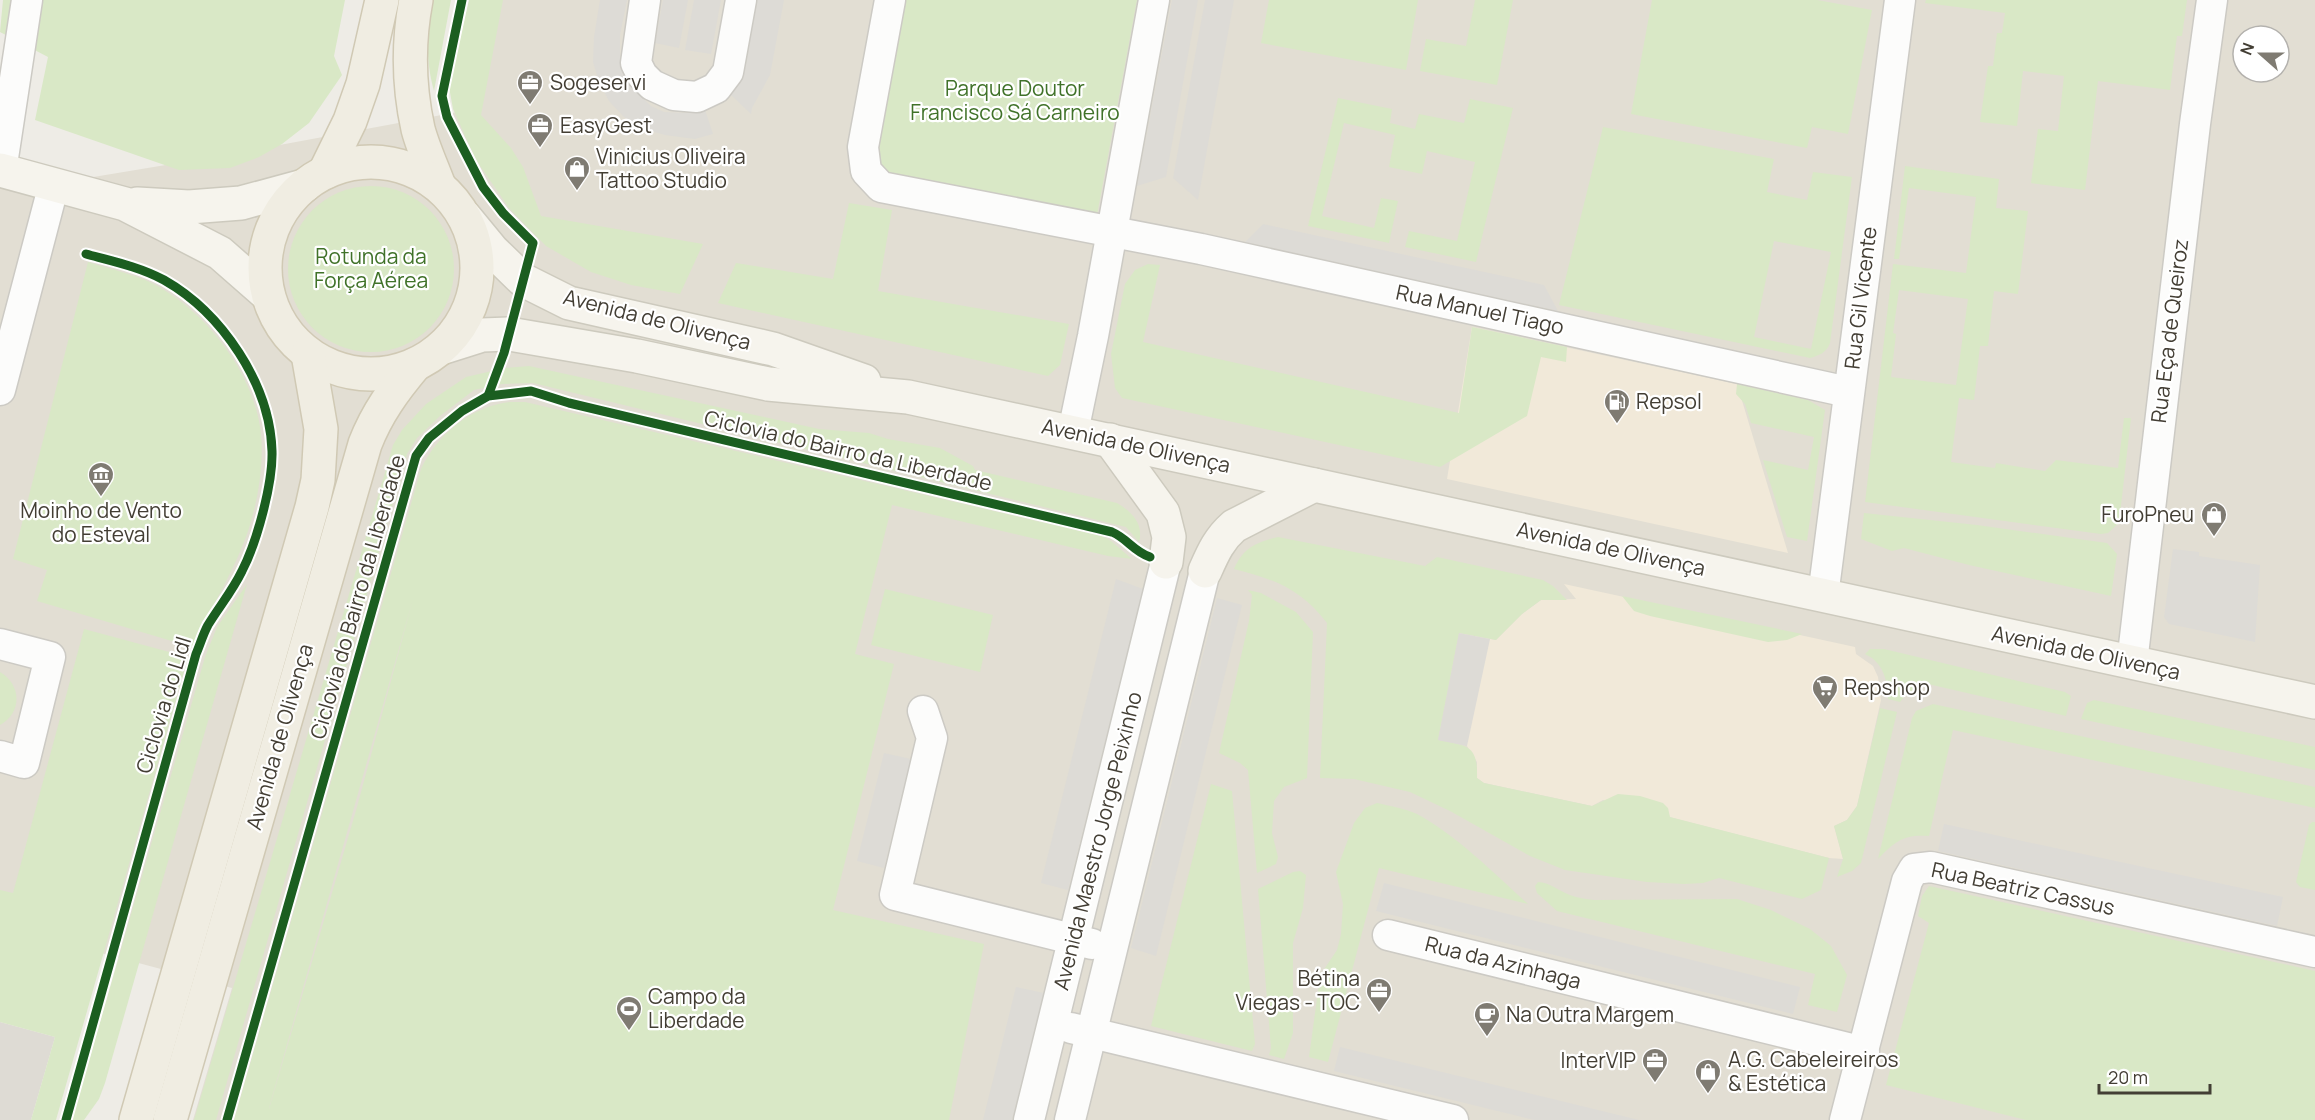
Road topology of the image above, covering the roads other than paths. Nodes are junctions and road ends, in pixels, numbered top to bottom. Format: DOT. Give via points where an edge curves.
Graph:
graph roads {
  1 [pos="27,0"];
  2 [pos="382,0"];
  3 [pos="416,0"];
  4 [pos="645,0"];
  5 [pos="741,0"];
  6 [pos="890,0"];
  7 [pos="1155,0"];
  8 [pos="1900,0"];
  9 [pos="2212,0"];
  10 [pos="1,171"];
  11 [pos="315,179"];
  12 [pos="54,184"];
  13 [pos="439,186"];
  14 [pos="125,204"];
  15 [pos="464,216"];
  16 [pos="1112,231"];
  17 [pos="267,295"];
  18 [pos="444,347"];
  19 [pos="308,354"];
  20 [pos="415,365"];
  21 [pos="0,390"];
  22 [pos="1848,392"];
  23 [pos="908,397"];
  24 [pos="1073,432"];
  25 [pos="1110,441"];
  26 [pos="1314,485"];
  27 [pos="1166,562"];
  28 [pos="1205,571"];
  29 [pos="1823,596"];
  30 [pos="0,644"];
  31 [pos="2132,663"];
  32 [pos="2315,702"];
  33 [pos="923,711"];
  34 [pos="0,756"];
  35 [pos="1388,935"];
  36 [pos="1074,940"];
  37 [pos="1113,948"];
  38 [pos="2315,952"];
  39 [pos="1053,1024"];
  40 [pos="1091,1033"];
  41 [pos="1864,1052"];
  42 [pos="136,1120"];
  43 [pos="170,1120"];
  44 [pos="1029,1120"];
  45 [pos="1071,1120"];
  46 [pos="1453,1120"];
  47 [pos="1845,1120"];
  1 -- 10 [label="street"];
  2 -- 11 [label="main road" via="363,84 350,121"];
  3 -- 13 [label="main road" via="411,25 412,93 419,131"];
  4 -- 5 [label="street" via="636,63 642,75 652,85 674,95 697,98 716,88 728,72"];
  6 -- 16 [label="street, Rua Manuel Tiago" via="863,147 866,171 881,187"];
  7 -- 16 [label="street"];
  8 -- 22 [label="street, Rua Gil Vicente"];
  9 -- 31 [label="street, Rua Eça de Queiroz"];
  10 -- 12 [label="main road"];
  11 -- 13 [label="main road" via="354,163 384,162 414,170"];
  11 -- 14 [label="main road" via="241,203 189,207"];
  11 -- 17 [label="main road" via="287,203 274,223 267,246"];
  12 -- 14 [label="main road"];
  12 -- 21 [label="street"];
  13 -- 15 [label="main road"];
  14 -- 17 [label="main road" via="220,253"];
  15 -- 18 [label="main road" via="476,247 477,280 468,312"];
  15 -- 23 [label="main road, Avenida de Olivença" via="523,280 569,303 773,349"];
  16 -- 22 [label="street, Rua Manuel Tiago"];
  16 -- 24 [label="street"];
  17 -- 19 [label="main road" via="290,338"];
  18 -- 20 [label="main road"];
  18 -- 23 [label="main road, Avenida de Olivença" via="482,335 509,333 768,384"];
  19 -- 20 [label="main road" via="332,368 360,375 388,373"];
  19 -- 42 [label="main road, Avenida de Olivença" via="321,429 312,507"];
  20 -- 43 [label="main road, Avenida de Olivença" via="387,400 365,444"];
  22 -- 29 [label="street, Rua Gil Vicente"];
  23 -- 24 [label="main road, Avenida de Olivença"];
  24 -- 25 [label="main road, Avenida de Olivença"];
  25 -- 26 [label="main road, Avenida de Olivença"];
  25 -- 27 [label="main road" via="1163,513 1169,537"];
  26 -- 28 [label="main road" via="1234,526 1216,547"];
  26 -- 29 [label="main road, Avenida de Olivença"];
  27 -- 36 [label="street, Avenida Maestro Jorge Peixinho"];
  28 -- 37 [label="street, Avenida Maestro Jorge Peixinho"];
  29 -- 31 [label="main road, Avenida de Olivença"];
  30 -- 34 [label="street" via="50,657 24,763"];
  31 -- 32 [label="main road, Avenida de Olivença"];
  33 -- 36 [label="street" via="932,738 895,895"];
  35 -- 41 [label="street, Rua da Azinhaga"];
  36 -- 37 [label="street"];
  36 -- 39 [label="street, Avenida Maestro Jorge Peixinho"];
  37 -- 40 [label="street, Avenida Maestro Jorge Peixinho"];
  38 -- 41 [label="street, Rua Beatriz Cassus" via="1931,867 1914,869 1907,881"];
  39 -- 40 [label="street"];
  39 -- 44 [label="street, Avenida Maestro Jorge Peixinho"];
  40 -- 45 [label="street, Avenida Maestro Jorge Peixinho"];
  40 -- 46 [label="street"];
  41 -- 47 [label="street, Rua Beatriz Cassus"];
}
